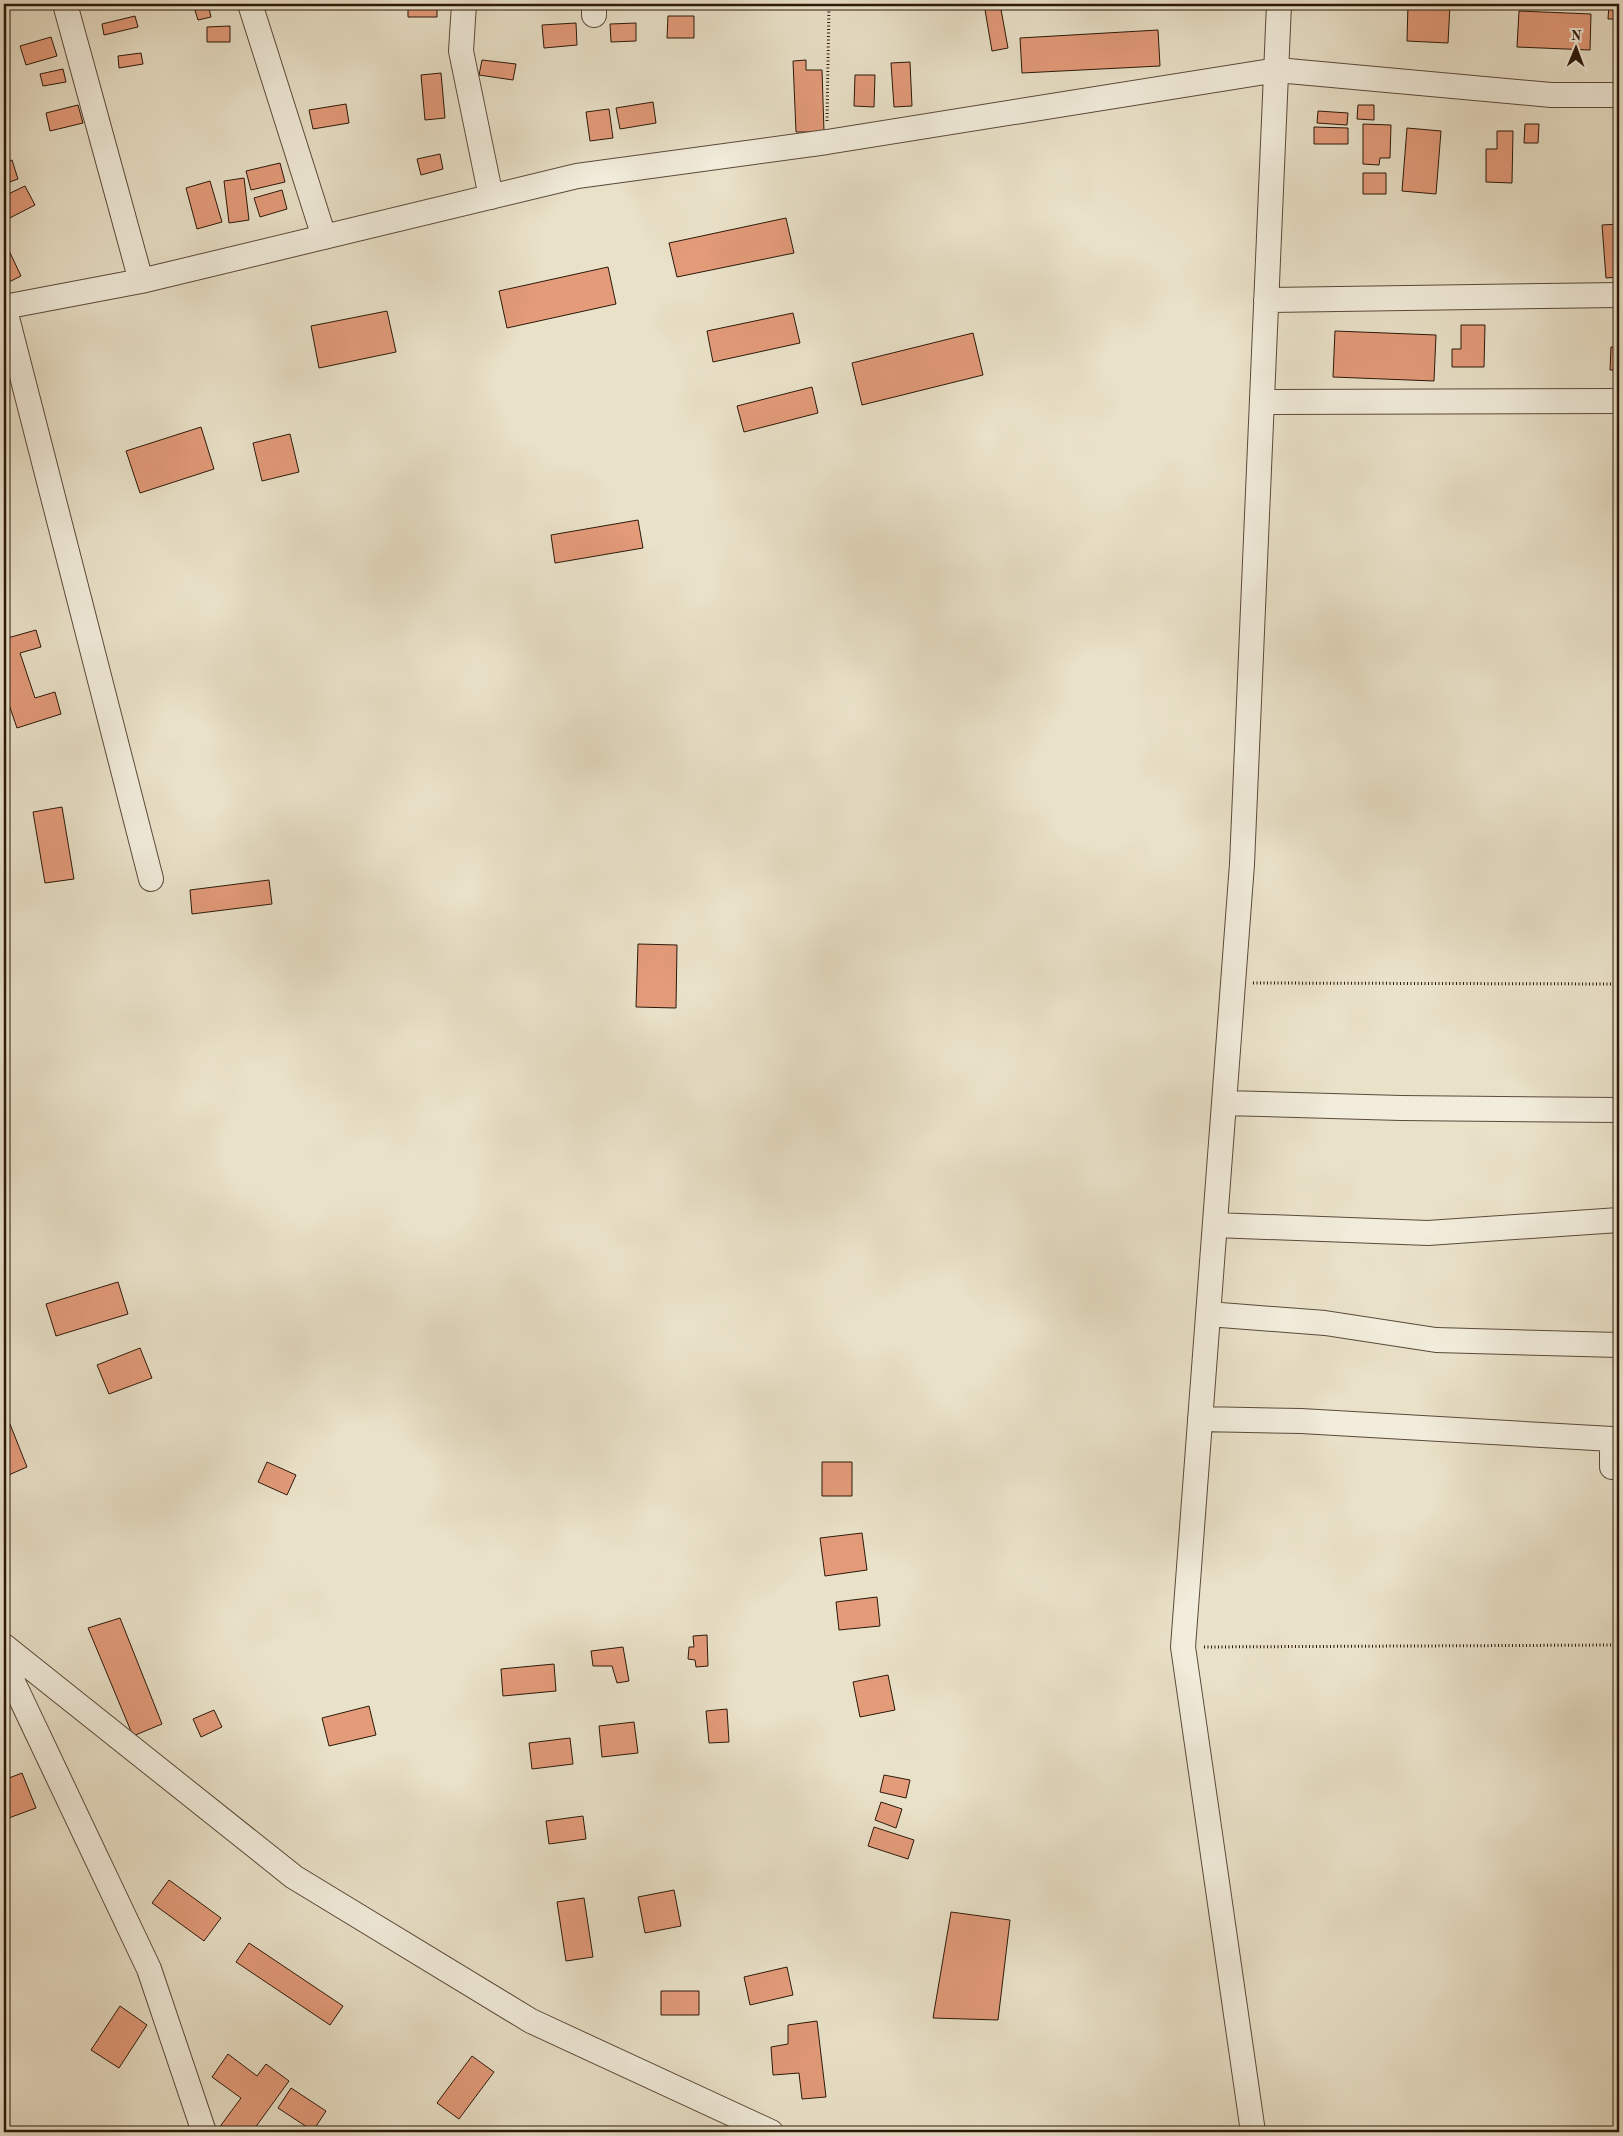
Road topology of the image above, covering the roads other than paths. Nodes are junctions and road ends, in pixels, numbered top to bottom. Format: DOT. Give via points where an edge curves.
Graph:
graph roads {
  1 [pos="65,4"];
  2 [pos="250,4"];
  3 [pos="464,4"];
  4 [pos="1279,4"];
  5 [pos="1277,70"];
  6 [pos="1619,95"];
  7 [pos="491,197"];
  8 [pos="324,237"];
  9 [pos="142,282"];
  10 [pos="1619,296"];
  11 [pos="1266,300"];
  12 [pos="4,307"];
  13 [pos="1619,401"];
  14 [pos="1262,402"];
  15 [pos="151,879"];
  16 [pos="1224,1103"];
  17 [pos="1619,1110"];
  18 [pos="1619,1220"];
  19 [pos="1215,1225"];
  20 [pos="1208,1314"];
  21 [pos="1619,1345"];
  22 [pos="1200,1419"];
  23 [pos="1619,1467"];
  24 [pos="4,1646"];
  25 [pos="4,1663"];
  26 [pos="204,2132"];
  27 [pos="771,2132"];
  28 [pos="1253,2132"];
  1 -- 9 [label="street"];
  2 -- 8 [label="street"];
  3 -- 7 [label="street" via="461,50"];
  4 -- 5 [label="street"];
  5 -- 6 [label="street" via="1551,95"];
  5 -- 7 [label="street" via="827,142 577,176"];
  5 -- 11 [label="street"];
  7 -- 8 [label="street"];
  8 -- 9 [label="street"];
  9 -- 12 [label="street"];
  10 -- 11 [label="street"];
  11 -- 14 [label="street"];
  12 -- 15 [label="street"];
  13 -- 14 [label="street"];
  14 -- 16 [label="street" via="1242,864"];
  16 -- 17 [label="street"];
  16 -- 19 [label="street"];
  18 -- 19 [label="street" via="1428,1233"];
  19 -- 20 [label="street"];
  20 -- 21 [label="street" via="1324,1323 1436,1340"];
  20 -- 22 [label="street"];
  22 -- 23 [label="street" via="1301,1421 1612,1439 1612,1467"];
  22 -- 28 [label="street" via="1183,1647"];
  24 -- 27 [label="street" via="294,1877 531,2021"];
  25 -- 26 [label="street" via="149,1969"];
}
